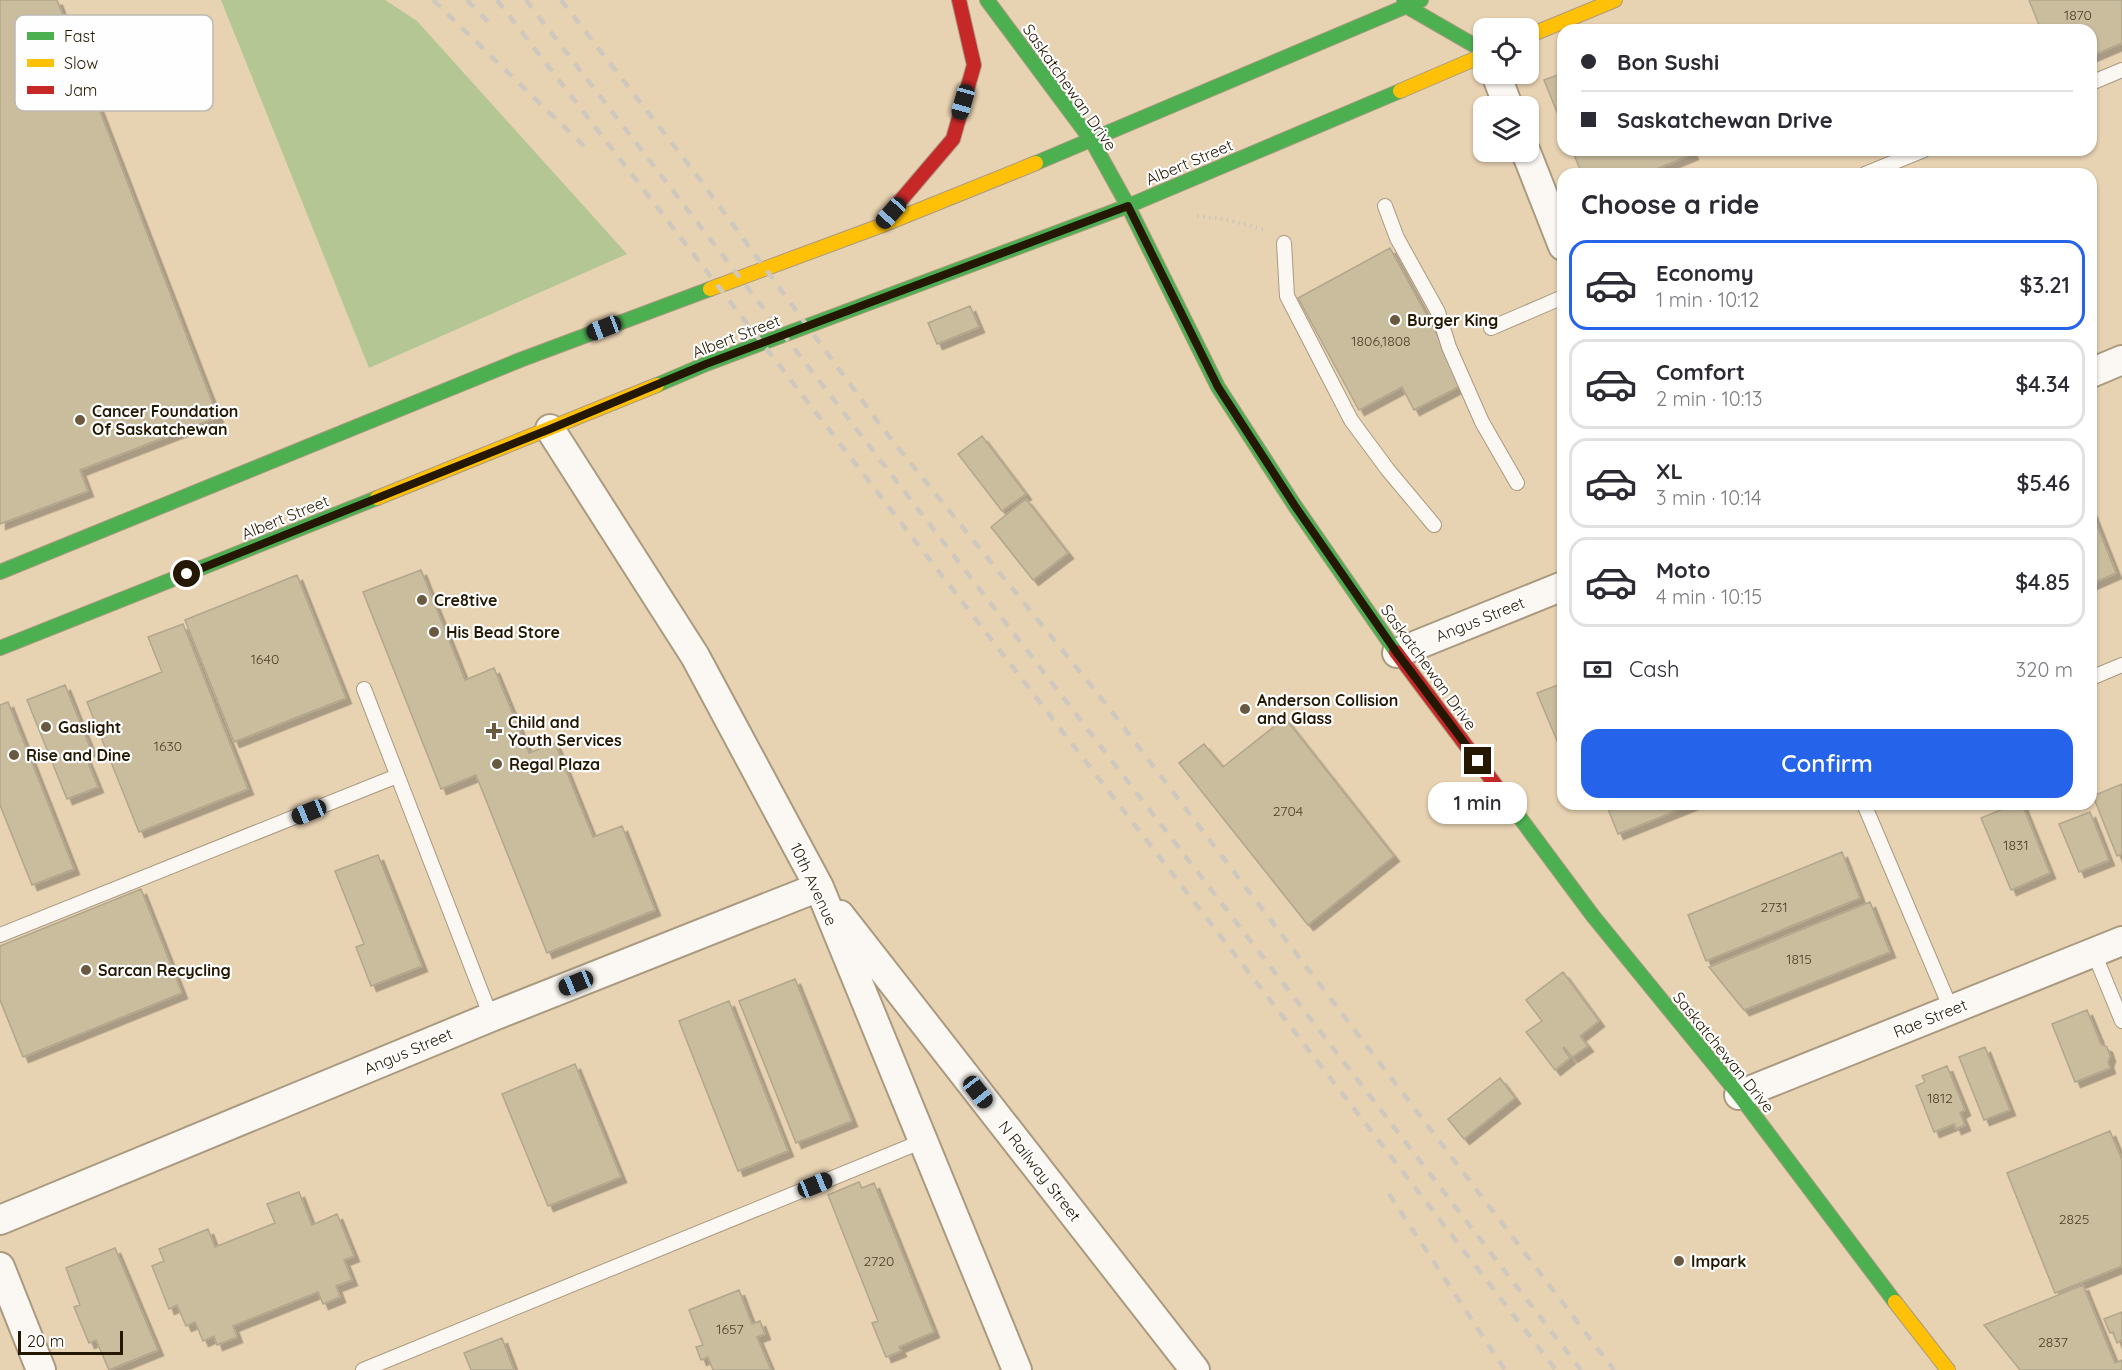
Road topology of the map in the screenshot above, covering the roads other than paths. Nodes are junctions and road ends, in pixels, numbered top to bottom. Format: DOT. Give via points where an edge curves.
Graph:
graph roads {
  1 [pos="959,0"];
  2 [pos="987,0"];
  3 [pos="1421,0"];
  4 [pos="1615,0"];
  5 [pos="1405,3"];
  6 [pos="1539,31"];
  7 [pos="1473,46"];
  8 [pos="1473,58"];
  9 [pos="2122,70"];
  10 [pos="2097,80"];
  11 [pos="1092,141"];
  12 [pos="1909,156"];
  13 [pos="1530,162"];
  14 [pos="1880,168"];
  15 [pos="1128,206"];
  16 [pos="1385,206"];
  17 [pos="880,226"];
  18 [pos="1557,231"];
  19 [pos="1284,243"];
  20 [pos="1557,300"];
  21 [pos="1491,328"];
  22 [pos="2122,360"];
  23 [pos="2097,370"];
  24 [pos="550,429"];
  25 [pos="1517,483"];
  26 [pos="1434,525"];
  27 [pos="0,572"];
  28 [pos="1557,588"];
  29 [pos="0,648"];
  30 [pos="1397,653"];
  31 [pos="2122,665"];
  32 [pos="2097,675"];
  33 [pos="363,689"];
  34 [pos="398,776"];
  35 [pos="1867,810"];
  36 [pos="819,888"];
  37 [pos="0,935"];
  38 [pos="2122,941"];
  39 [pos="2094,953"];
  40 [pos="1951,1009"];
  41 [pos="491,1017"];
  42 [pos="2122,1020"];
  43 [pos="1739,1095"];
  44 [pos="923,1141"];
  45 [pos="0,1220"];
  46 [pos="0,1267"];
  47 [pos="41,1370"];
  48 [pos="363,1370"];
  49 [pos="1017,1370"];
  50 [pos="1195,1370"];
  51 [pos="1948,1370"];
  1 -- 17 [label="main road" via="974,65 953,139"];
  2 -- 11 [label="main road, Saskatchewan Drive"];
  3 -- 5 [label="main road"];
  4 -- 6 [label="main road"];
  5 -- 7 [label="main road"];
  5 -- 11 [label="main road"];
  8 -- 15 [label="main road, Albert Street"];
  9 -- 10 [label="lane"];
  11 -- 15 [label="main road, Saskatchewan Drive"];
  11 -- 17 [label="main road"];
  12 -- 14 [label="lane"];
  13 -- 18 [label="street"];
  15 -- 24 [label="main road, Albert Street" via="706,364"];
  15 -- 30 [label="main road, Saskatchewan Drive" via="1218,387"];
  16 -- 25 [label="lane" via="1397,238 1438,312 1482,422"];
  17 -- 27 [label="main road" via="520,360"];
  19 -- 26 [label="lane" via="1287,296 1351,420"];
  20 -- 21 [label="lane"];
  22 -- 23 [label="street"];
  24 -- 29 [label="main road, Albert Street"];
  24 -- 36 [label="street, 10th Avenue" via="695,656"];
  28 -- 30 [label="street, Angus Street"];
  30 -- 43 [label="main road, Saskatchewan Drive" via="1593,916"];
  31 -- 32 [label="lane"];
  33 -- 34 [label="lane"];
  34 -- 37 [label="lane"];
  34 -- 41 [label="lane"];
  35 -- 40 [label="lane"];
  36 -- 41 [label="street, Angus Street"];
  36 -- 44 [label="street, 10th Avenue"];
  36 -- 50 [label="street, N Railway Street"];
  38 -- 39 [label="street, Rae Street"];
  39 -- 40 [label="street, Rae Street"];
  39 -- 42 [label="lane"];
  40 -- 43 [label="street, Rae Street"];
  41 -- 45 [label="street, Angus Street"];
  43 -- 51 [label="main road, Saskatchewan Drive"];
  44 -- 48 [label="lane"];
  44 -- 49 [label="street, 10th Avenue"];
  46 -- 47 [label="street"];
}
